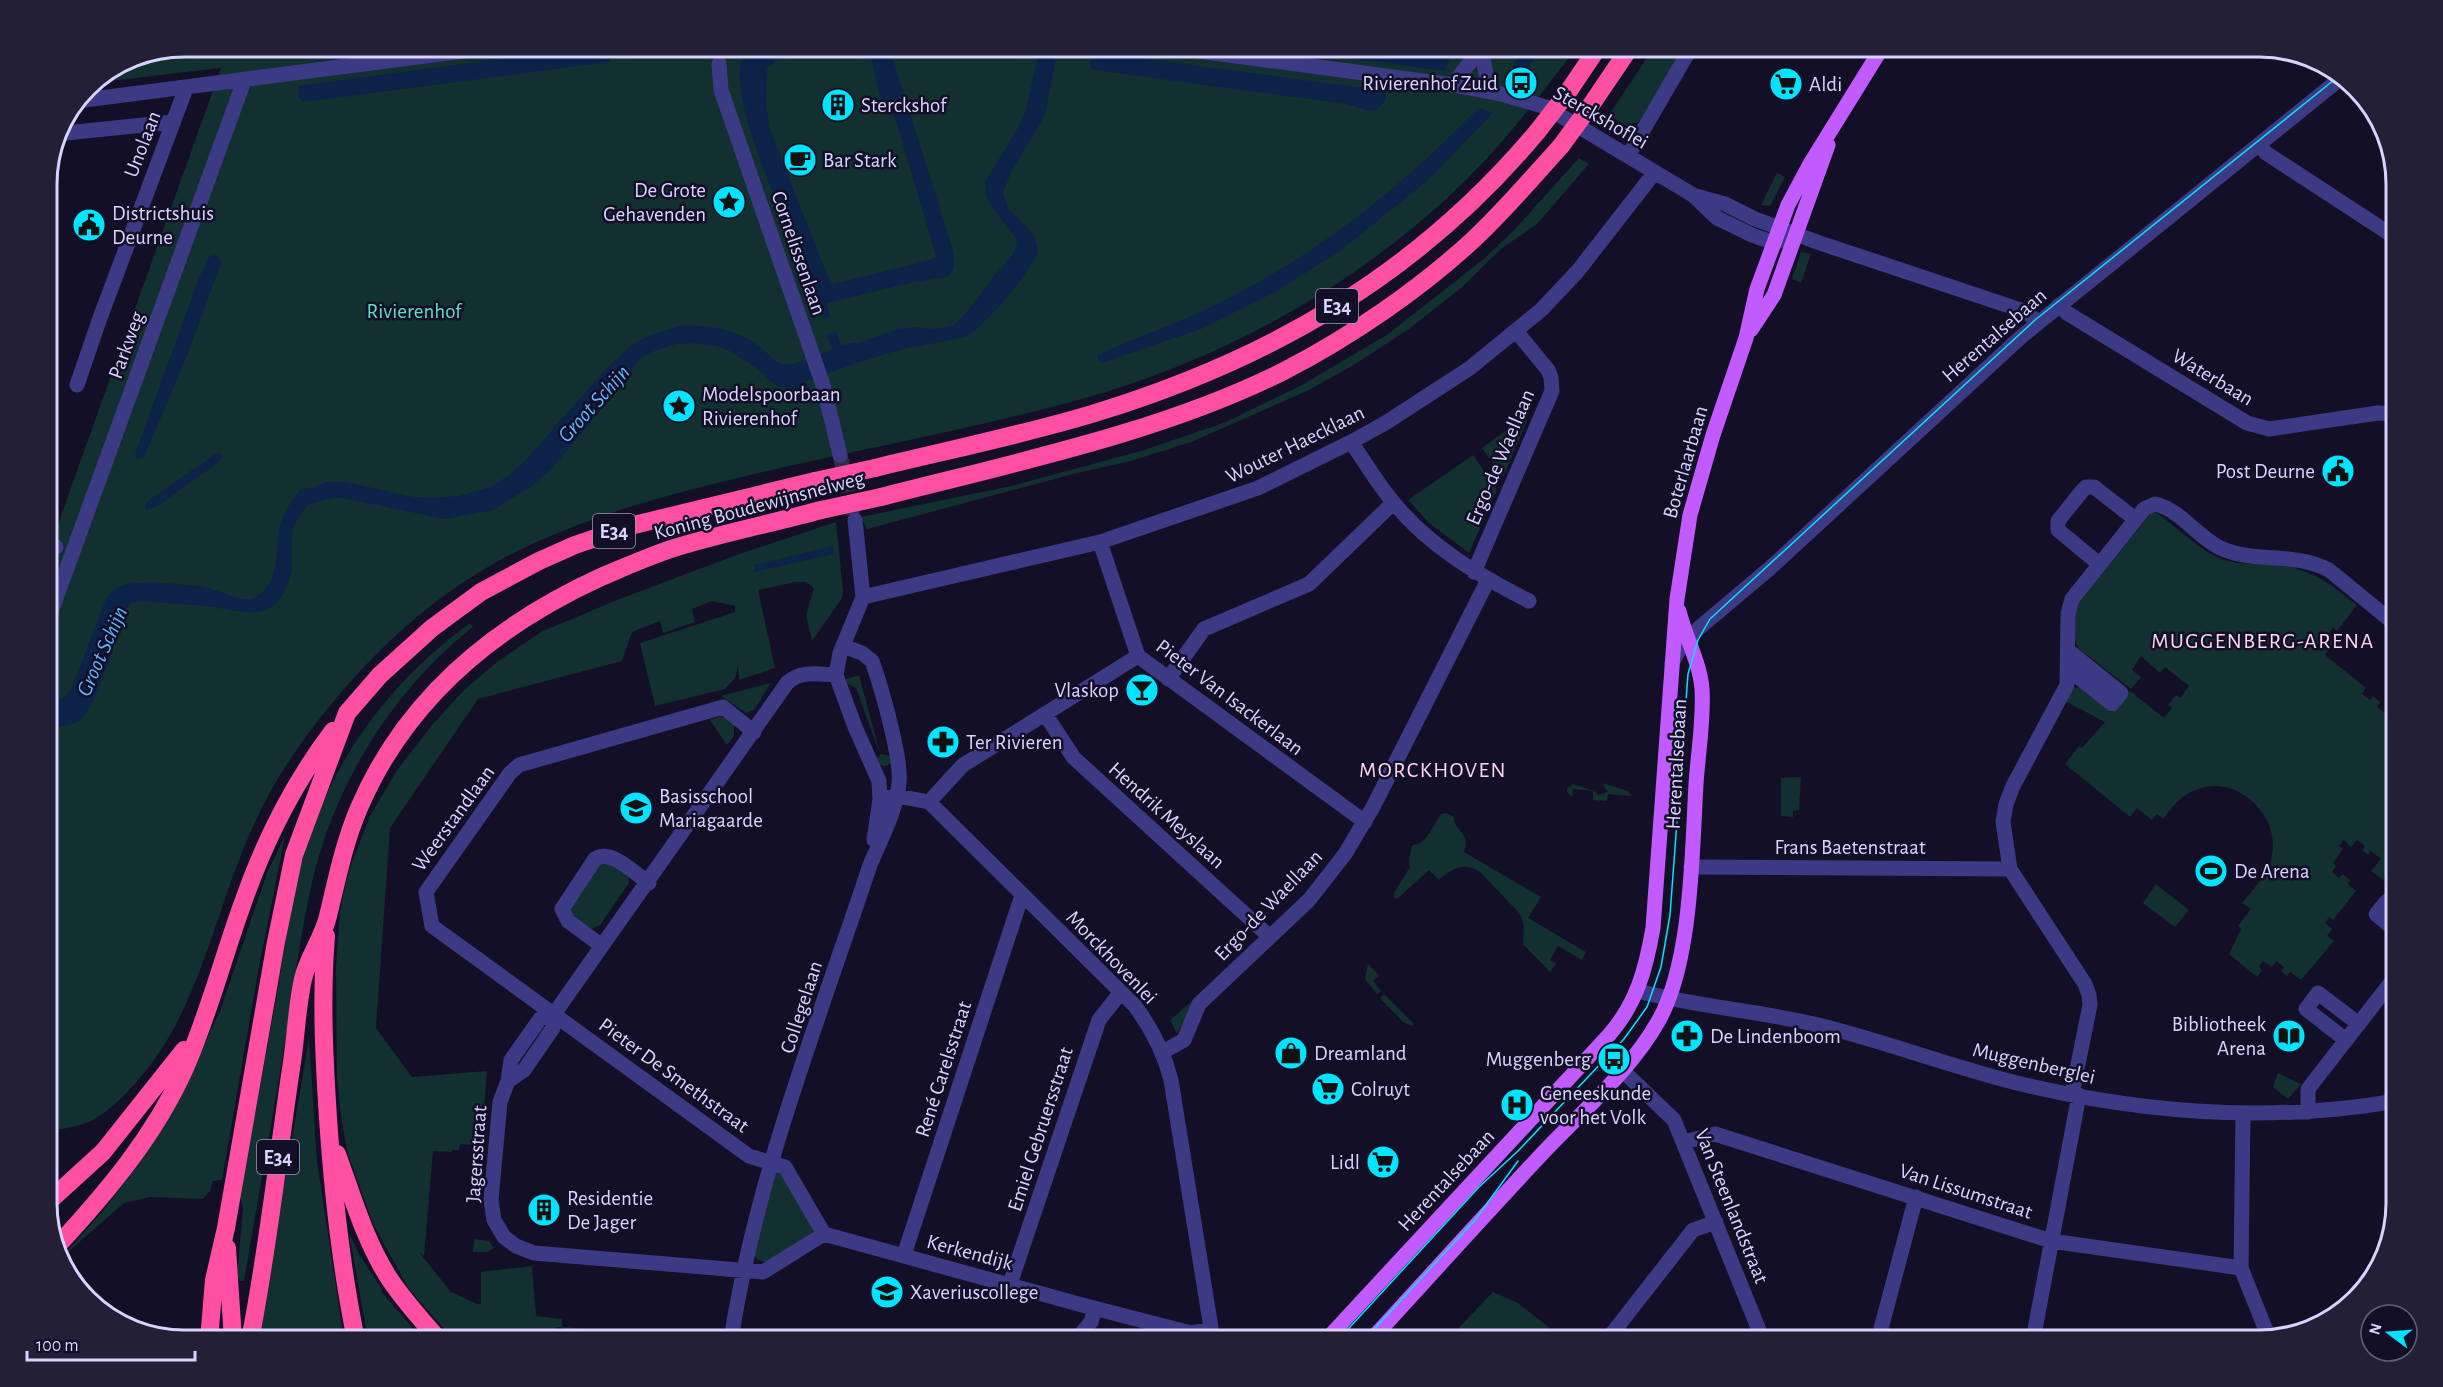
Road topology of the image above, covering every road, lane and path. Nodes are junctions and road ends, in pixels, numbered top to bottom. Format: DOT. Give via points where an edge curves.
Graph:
graph roads {
  1 [pos="422,57"];
  2 [pos="1243,57"];
  3 [pos="1474,57"];
  4 [pos="1484,57"];
  5 [pos="1592,57"];
  6 [pos="1624,57"];
  7 [pos="1686,57"];
  8 [pos="1876,57"];
  9 [pos="719,64"];
  10 [pos="244,81"];
  11 [pos="2335,83"];
  12 [pos="1453,85"];
  13 [pos="186,88"];
  14 [pos="1489,91"];
  15 [pos="89,101"];
  16 [pos="173,122"];
  17 [pos="1834,128"];
  18 [pos="69,133"];
  19 [pos="2259,144"];
  20 [pos="1628,156"];
  21 [pos="1654,172"];
  22 [pos="1693,195"];
  23 [pos="1779,228"];
  24 [pos="2386,231"];
  25 [pos="1796,234"];
  26 [pos="1774,243"];
  27 [pos="2060,305"];
  28 [pos="2037,322"];
  29 [pos="1516,331"];
  30 [pos="1746,338"];
  31 [pos="77,385"];
  32 [pos="2386,413"];
  33 [pos="1351,442"];
  34 [pos="840,455"];
  35 [pos="1393,503"];
  36 [pos="2135,519"];
  37 [pos="855,520"];
  38 [pos="1100,542"];
  39 [pos="2099,564"];
  40 [pos="1474,572"];
  41 [pos="1488,580"];
  42 [pos="57,595"];
  43 [pos="863,597"];
  44 [pos="1677,599"];
  45 [pos="1529,601"];
  46 [pos="2386,616"];
  47 [pos="1688,639"];
  48 [pos="843,646"];
  49 [pos="2069,651"];
  50 [pos="1138,656"];
  51 [pos="1672,663"];
  52 [pos="2068,669"];
  53 [pos="836,675"];
  54 [pos="1168,679"];
  55 [pos="347,713"];
  56 [pos="1046,714"];
  57 [pos="754,732"];
  58 [pos="897,796"];
  59 [pos="880,799"];
  60 [pos="929,802"];
  61 [pos="1365,822"];
  62 [pos="870,865"];
  63 [pos="1691,867"];
  64 [pos="2010,869"];
  65 [pos="648,883"];
  66 [pos="1022,895"];
  67 [pos="2386,902"];
  68 [pos="327,919"];
  69 [pos="2386,922"];
  70 [pos="1270,937"];
  71 [pos="602,946"];
  72 [pos="2386,989"];
  73 [pos="1638,991"];
  74 [pos="1121,992"];
  75 [pos="212,995"];
  76 [pos="1669,999"];
  77 [pos="554,1014"];
  78 [pos="2359,1024"];
  79 [pos="2346,1040"];
  80 [pos="1163,1052"];
  81 [pos="1622,1070"];
  82 [pos="2075,1094"];
  83 [pos="2386,1102"];
  84 [pos="2308,1112"];
  85 [pos="2243,1113"];
  86 [pos="328,1129"];
  87 [pos="1684,1142"];
  88 [pos="772,1163"];
  89 [pos="57,1194"];
  90 [pos="1916,1197"];
  91 [pos="1716,1222"];
  92 [pos="226,1228"];
  93 [pos="824,1234"];
  94 [pos="63,1240"];
  95 [pos="2051,1241"];
  96 [pos="904,1255"];
  97 [pos="2241,1268"];
  98 [pos="742,1270"];
  99 [pos="1010,1284"];
  100 [pos="1095,1308"];
  101 [pos="210,1330"];
  102 [pos="232,1330"];
  103 [pos="252,1330"];
  104 [pos="354,1330"];
  105 [pos="430,1330"];
  106 [pos="733,1330"];
  107 [pos="1085,1330"];
  108 [pos="1179,1330"];
  109 [pos="1211,1330"];
  110 [pos="1336,1330"];
  111 [pos="1381,1330"];
  112 [pos="1616,1330"];
  113 [pos="1759,1330"];
  114 [pos="1881,1330"];
  115 [pos="2035,1330"];
  116 [pos="2266,1330"];
  1 -- 10 [label="street"];
  2 -- 12 [label="street, Sterckshoflei"];
  3 -- 12 [label="street"];
  4 -- 14 [label="street"];
  5 -- 55 [label="highway, Koning Boudewijnsnelweg / E34, bridge" via="1537,132 1492,184 1431,239 1362,291 1274,343 1177,385 1094,413 634,525 575,545 482,592 432,628 380,675"];
  6 -- 68 [label="highway, Koning Boudewijnsnelweg / E34, bridge" via="1561,146 1473,240 1429,277 1334,343 1282,372 1184,412 1101,439 674,548 547,604 506,629 468,658 417,711 376,772 351,829"];
  7 -- 20 [label="street"];
  8 -- 17 [label="main road, Boterlaarbaan"];
  9 -- 34 [label="street, Cornelissenlaan" via="721,90 810,345"];
  10 -- 13 [label="street"];
  10 -- 42 [label="street, Parkweg"];
  11 -- 19 [label="street, Herentalsebaan"];
  12 -- 14 [label="street, Sterckshoflei"];
  13 -- 15 [label="street"];
  13 -- 16 [label="street, Unolaan"];
  14 -- 20 [label="street, Sterckshoflei" via="1546,107"];
  16 -- 18 [label="street"];
  16 -- 31 [label="street, Unolaan"];
  17 -- 23 [label="main road, Boterlaarbaan" via="1810,164"];
  17 -- 25 [label="main road, Boterlaarbaan"];
  19 -- 24 [label="street" via="2266,153"];
  19 -- 27 [label="street, Herentalsebaan"];
  20 -- 21 [label="street, Sterckshoflei"];
  21 -- 22 [label="street, Sterckshoflei"];
  21 -- 29 [label="street, Wouter Haecklaan" via="1577,272"];
  22 -- 23 [label="street, Sterckshoflei" via="1725,204"];
  22 -- 26 [label="street, Sterckshoflei" via="1717,218"];
  23 -- 25 [label="street, Sterckshoflei"];
  23 -- 26 [label="main road, Boterlaarbaan"];
  25 -- 26 [label="street"];
  25 -- 28 [label="street, Sterckshoflei" via="2027,312"];
  25 -- 30 [label="main road, Boterlaarbaan" via="1774,295"];
  26 -- 30 [label="main road, Boterlaarbaan" via="1757,289"];
  27 -- 28 [label="street, Herentalsebaan"];
  27 -- 32 [label="street, Waterbaan" via="2067,313 2247,423 2269,429"];
  28 -- 47 [label="street, Herentalsebaan"];
  29 -- 33 [label="street, Wouter Haecklaan" via="1426,398"];
  29 -- 40 [label="street, Ergo-de Waellaan" via="1548,370 1552,391"];
  30 -- 44 [label="main road, Boterlaarbaan" via="1701,475"];
  33 -- 35 [label="street"];
  33 -- 38 [label="street, Wouter Haecklaan" via="1258,488"];
  35 -- 40 [label="street" via="1421,532"];
  35 -- 54 [label="street" via="1309,584 1204,629"];
  36 -- 39 [label="street"];
  36 -- 39 [label="street" via="2094,486 2086,487 2071,504 2058,521 2058,530"];
  36 -- 46 [label="street" via="2149,505 2161,506 2224,549 2319,565"];
  37 -- 43 [label="street"];
  38 -- 43 [label="street, Wouter Haecklaan"];
  38 -- 50 [label="street, Pieter Van Isackerlaan"];
  39 -- 49 [label="street" via="2069,606"];
  40 -- 41 [label="street"];
  41 -- 45 [label="street"];
  41 -- 61 [label="street, Ergo-de Waellaan"];
  43 -- 48 [label="street"];
  44 -- 47 [label="main road, Boterlaarbaan"];
  44 -- 51 [label="main road, Boterlaarbaan"];
  47 -- 51 [label="street, Herentalsebaan"];
  47 -- 63 [label="main road, Herentalsebaan" via="1702,689"];
  48 -- 53 [label="street"];
  48 -- 58 [label="street, Collegelaan" via="867,656 874,668 899,766"];
  49 -- 52 [label="street"];
  49 -- 52 [label="street" via="2121,693 2112,704"];
  50 -- 54 [label="street, Pieter Van Isackerlaan"];
  50 -- 56 [label="street"];
  51 -- 73 [label="main road, Herentalsebaan" via="1655,904 1649,953"];
  52 -- 64 [label="street" via="2067,685 2006,804 2003,828"];
  53 -- 57 [label="street, Jagersstraat" via="805,674 792,678"];
  53 -- 59 [label="street, Collegelaan" via="855,727 878,773"];
  54 -- 61 [label="street, Pieter Van Isackerlaan"];
  55 -- 75 [label="highway" via="309,764 264,848"];
  55 -- 92 [label="highway, Koning Boudewijnsnelweg / E34" via="294,855"];
  56 -- 60 [label="street" via="963,765"];
  56 -- 70 [label="street, Hendrik Meyslaan" via="1074,758"];
  57 -- 65 [label="street, Jagersstraat"];
  57 -- 77 [label="street, Weerstandlaan" via="723,707 519,765 510,773 426,892 432,926"];
  58 -- 59 [label="street"];
  58 -- 60 [label="street"];
  58 -- 62 [label="street, Collegelaan"];
  59 -- 62 [label="street, Collegelaan"];
  60 -- 66 [label="street, Morckhovenlei"];
  61 -- 70 [label="street, Ergo-de Waellaan" via="1333,872"];
  62 -- 88 [label="street, Collegelaan"];
  63 -- 64 [label="street, Frans Baetenstraat"];
  63 -- 76 [label="main road, Herentalsebaan" via="1684,935"];
  64 -- 82 [label="street" via="2089,995"];
  65 -- 71 [label="street, Jagersstraat"];
  65 -- 71 [label="street" via="612,857 603,855 595,859 562,909 568,921"];
  66 -- 74 [label="street, Morckhovenlei"];
  66 -- 96 [label="street, René Carelsstraat"];
  67 -- 69 [label="street" via="2376,914"];
  68 -- 86 [label="highway" via="323,976"];
  68 -- 103 [label="highway, Koning Boudewijnsnelweg / E34" via="303,977"];
  70 -- 80 [label="street, Ergo-de Waellaan" via="1200,1004 1184,1040"];
  71 -- 77 [label="street, Jagersstraat"];
  72 -- 78 [label="street"];
  73 -- 76 [label="street"];
  73 -- 110 [label="main road, Herentalsebaan" via="1609,1035"];
  74 -- 80 [label="street, Morckhovenlei" via="1144,1018"];
  74 -- 99 [label="street, Emiel Gebruersstraat" via="1099,1020"];
  75 -- 89 [label="highway" via="184,1051 135,1115 104,1152"];
  75 -- 94 [label="highway" via="184,1070 159,1118 118,1177"];
  76 -- 81 [label="main road, Herentalsebaan" via="1650,1036"];
  76 -- 82 [label="street, Muggenberglei" via="1788,1018 1982,1073"];
  77 -- 88 [label="street, Pieter De Smethstraat" via="749,1156"];
  77 -- 98 [label="street, Jagersstraat" via="540,1019 511,1060 500,1102 491,1200 494,1220 504,1236 534,1253"];
  78 -- 79 [label="street"];
  78 -- 79 [label="street" via="2318,993 2306,1009"];
  79 -- 84 [label="street" via="2308,1089"];
  80 -- 109 [label="street, Morckhovenlei" via="1171,1080"];
  81 -- 87 [label="street, Van Steenlandstraat" via="1674,1120"];
  81 -- 111 [label="main road, Herentalsebaan"];
  82 -- 85 [label="street, Muggenberglei" via="2176,1110"];
  82 -- 95 [label="street"];
  83 -- 84 [label="street, Muggenberglei"];
  84 -- 85 [label="street, Muggenberglei"];
  85 -- 97 [label="street"];
  86 -- 104 [label="highway" via="336,1224"];
  86 -- 105 [label="highway" via="374,1252 403,1298"];
  87 -- 90 [label="street, Van Lissumstraat" via="1715,1134"];
  87 -- 91 [label="street, Van Steenlandstraat"];
  88 -- 93 [label="street" via="785,1167"];
  88 -- 98 [label="street, Collegelaan"];
  90 -- 95 [label="street, Van Lissumstraat"];
  90 -- 114 [label="street"];
  91 -- 112 [label="street" via="1693,1230"];
  91 -- 113 [label="street, Van Steenlandstraat"];
  92 -- 101 [label="highway, E34" via="214,1280"];
  92 -- 102 [label="highway, E34"];
  93 -- 96 [label="street, Kerkendijk"];
  93 -- 98 [label="street" via="764,1272"];
  95 -- 97 [label="street, Van Lissumstraat"];
  95 -- 115 [label="street"];
  96 -- 99 [label="street, Kerkendijk"];
  97 -- 116 [label="street"];
  98 -- 106 [label="street, Collegelaan"];
  99 -- 100 [label="street, Kerkendijk"];
  100 -- 107 [label="street"];
  100 -- 108 [label="street, Kerkendijk"];
}
